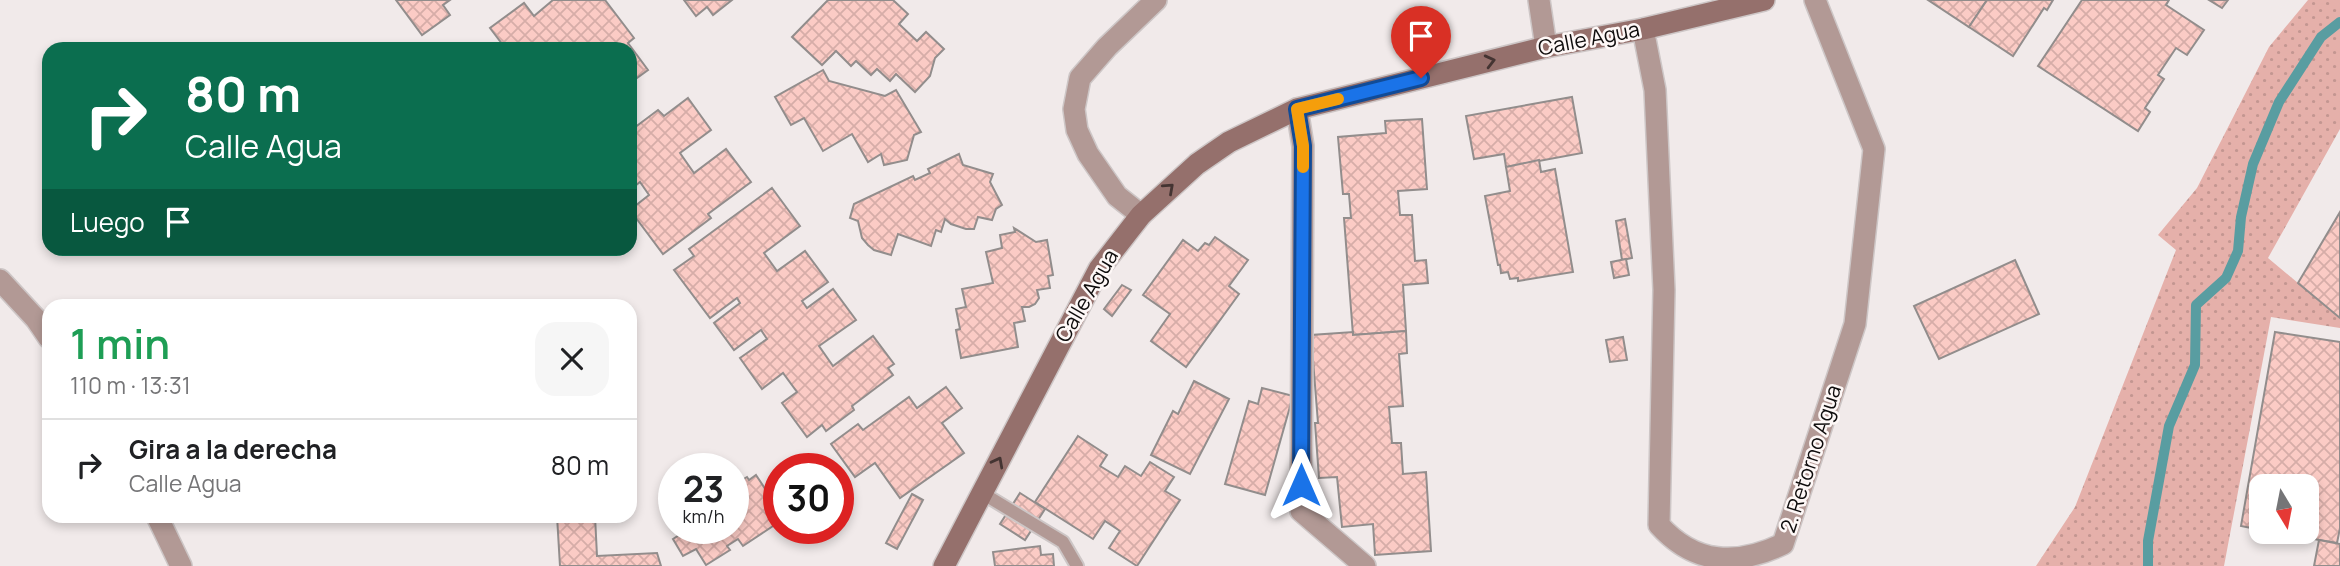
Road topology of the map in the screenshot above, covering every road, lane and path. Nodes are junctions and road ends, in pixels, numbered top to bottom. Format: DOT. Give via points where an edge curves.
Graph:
graph roads {
  1 [pos="1156,0"];
  2 [pos="1539,0"];
  3 [pos="1764,0"];
  4 [pos="1815,0"];
  5 [pos="1643,29"];
  6 [pos="1546,47"];
  7 [pos="1297,109"];
  8 [pos="1141,215"];
  9 [pos="0,280"];
  10 [pos="42,328"];
  11 [pos="982,493"];
  12 [pos="160,523"];
  13 [pos="181,566"];
  14 [pos="944,566"];
  15 [pos="1076,566"];
  16 [pos="1364,566"];
  1 -- 8 [label="street" via="1080,78 1074,109 1088,154 1117,196"];
  2 -- 6 [label="street"];
  3 -- 5 [label="street, Calle Agua"];
  4 -- 5 [label="street, 2. Retorno Agua" via="1874,149 1855,324 1783,544 1751,559 1699,556 1659,525 1664,290 1655,90"];
  5 -- 6 [label="street, Calle Agua"];
  7 -- 6 [label="street, Calle Agua, one-way"];
  8 -- 7 [label="street, Calle Agua, one-way" via="1219,149"];
  7 -- 16 [label="street" via="1303,146 1301,510"];
  11 -- 8 [label="street, Calle Agua, one-way" via="1099,270"];
  9 -- 10 [label="street"];
  11 -- 14 [label="street, Calle Agua"];
  11 -- 15 [label="lane" via="1063,542"];
  12 -- 13 [label="street"];
}
